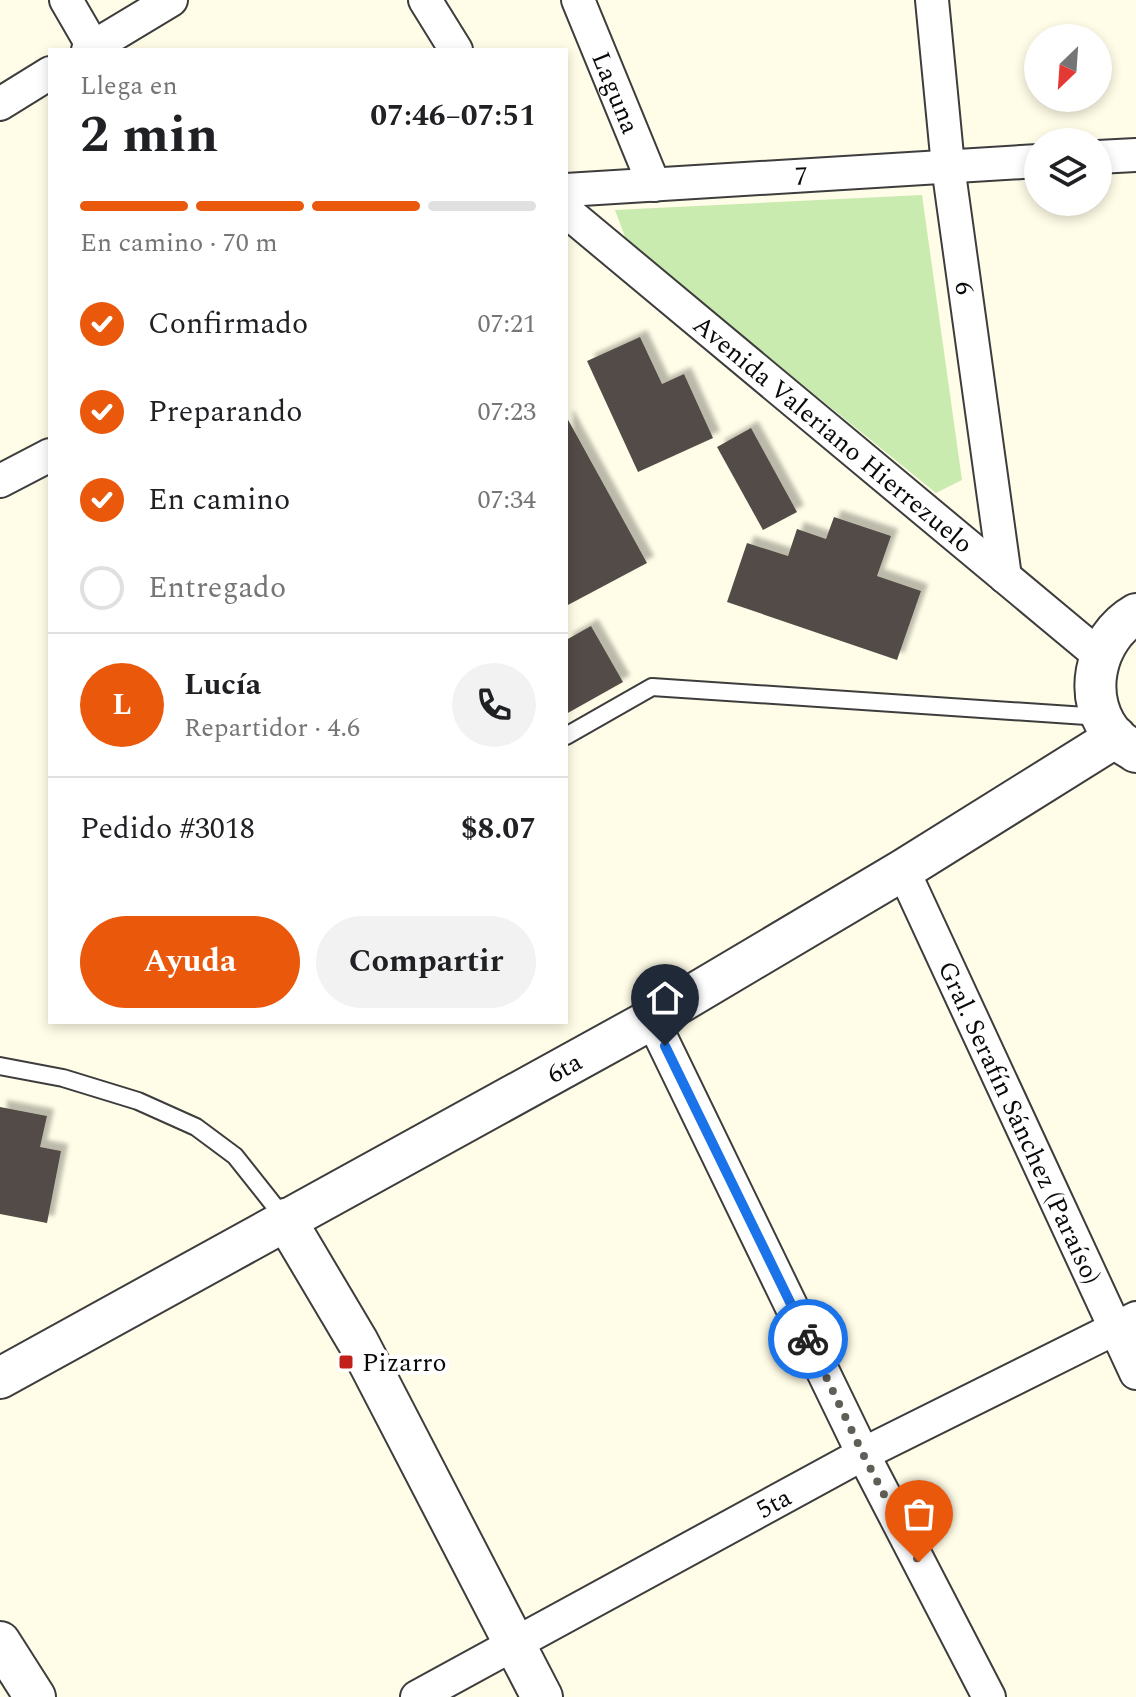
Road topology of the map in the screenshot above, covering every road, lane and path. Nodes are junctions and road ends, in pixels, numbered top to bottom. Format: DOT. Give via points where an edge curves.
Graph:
graph roads {
  1 [pos="66,0"];
  2 [pos="171,0"];
  3 [pos="425,0"];
  4 [pos="578,0"];
  5 [pos="932,0"];
  6 [pos="91,48"];
  7 [pos="94,48"];
  8 [pos="455,48"];
  9 [pos="48,74"];
  10 [pos="0,104"];
  11 [pos="1136,155"];
  12 [pos="1112,156"];
  13 [pos="1024,162"];
  14 [pos="948,166"];
  15 [pos="654,185"];
  16 [pos="568,190"];
  17 [pos="568,213"];
  18 [pos="48,456"];
  19 [pos="0,481"];
  20 [pos="1005,577"];
  21 [pos="1136,614"];
  22 [pos="1100,656"];
  23 [pos="568,735"];
  24 [pos="1118,736"];
  25 [pos="903,870"];
  26 [pos="652,1019"];
  27 [pos="0,1066"];
  28 [pos="285,1219"];
  29 [pos="1125,1324"];
  30 [pos="1136,1373"];
  31 [pos="0,1378"];
  32 [pos="863,1454"];
  33 [pos="0,1642"];
  34 [pos="513,1644"];
  35 [pos="35,1697"];
  36 [pos="417,1697"];
  37 [pos="542,1697"];
  38 [pos="989,1697"];
  1 -- 6 [label="street"];
  2 -- 7 [label="street"];
  3 -- 8 [label="street"];
  4 -- 15 [label="street, Laguna"];
  5 -- 14 [label="street, 6"];
  9 -- 10 [label="street"];
  11 -- 12 [label="street"];
  13 -- 14 [label="street, 7"];
  14 -- 15 [label="street, 7"];
  14 -- 20 [label="street, 6"];
  15 -- 16 [label="street, 7"];
  17 -- 20 [label="street, Avenida Valeriano Hierrezuelo"];
  18 -- 19 [label="street"];
  20 -- 22 [label="street, Avenida Valeriano Hierrezuelo"];
  21 -- 22 [label="street" via="1112,634"];
  22 -- 24 [label="street" via="1096,697"];
  23 -- 24 [label="lane" via="652,687"];
  24 -- 25 [label="street, 6ta"];
  25 -- 26 [label="street, 6ta"];
  25 -- 29 [label="street, Gral. Serafín Sánchez (Paraíso)"];
  26 -- 28 [label="street, 6ta"];
  26 -- 32 [label="street"];
  27 -- 28 [label="lane" via="138,1101 196,1127 235,1156"];
  28 -- 31 [label="street, 6ta"];
  28 -- 34 [label="street" via="358,1342"];
  29 -- 30 [label="street, Gral. Serafín Sánchez (Paraíso)"];
  29 -- 32 [label="street, 5ta"];
  32 -- 34 [label="street, 5ta"];
  32 -- 38 [label="street"];
  33 -- 35 [label="street"];
  34 -- 36 [label="street, 5ta"];
  34 -- 37 [label="street"];
}
